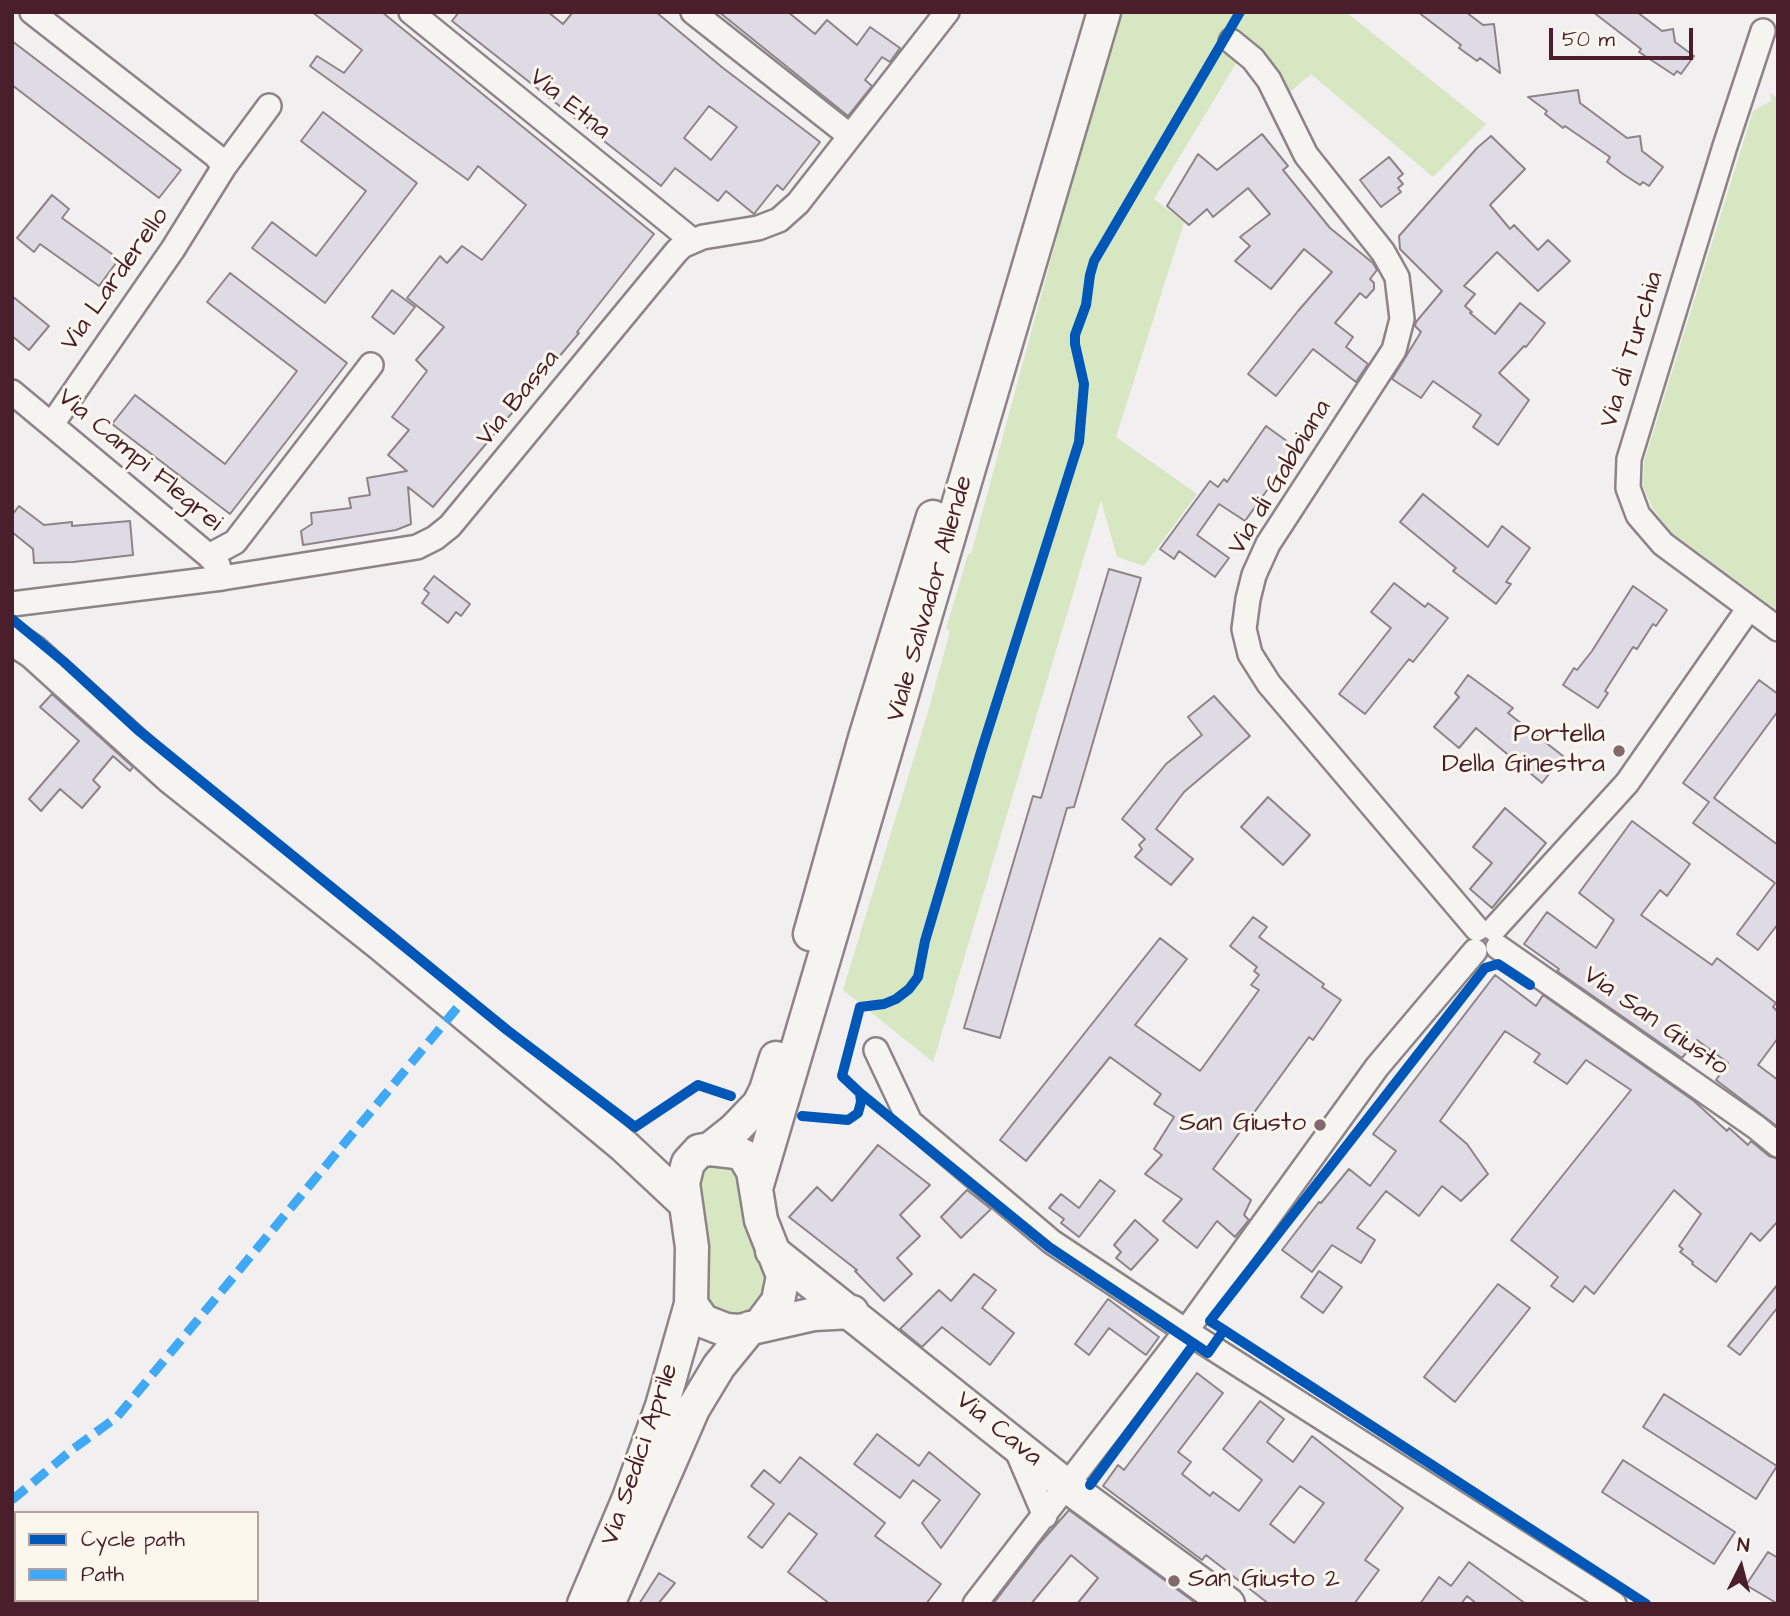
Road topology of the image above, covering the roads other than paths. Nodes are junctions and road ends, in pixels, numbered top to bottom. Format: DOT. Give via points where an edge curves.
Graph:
graph roads {
  1 [pos="32,12"];
  2 [pos="411,12"];
  3 [pos="693,12"];
  4 [pos="947,12"];
  5 [pos="1083,12"];
  6 [pos="1104,12"];
  7 [pos="1763,31"];
  8 [pos="1231,41"];
  9 [pos="269,106"];
  10 [pos="850,135"];
  11 [pos="223,167"];
  12 [pos="693,241"];
  13 [pos="371,365"];
  14 [pos="12,392"];
  15 [pos="52,424"];
  16 [pos="209,556"];
  17 [pos="222,578"];
  18 [pos="12,604"];
  19 [pos="1749,608"];
  20 [pos="1778,629"];
  21 [pos="12,638"];
  22 [pos="1486,939"];
  23 [pos="876,1050"];
  24 [pos="1778,1145"];
  25 [pos="624,1146"];
  26 [pos="701,1153"];
  27 [pos="757,1185"];
  28 [pos="686,1204"];
  29 [pos="772,1251"];
  30 [pos="691,1304"];
  31 [pos="852,1312"];
  32 [pos="755,1326"];
  33 [pos="1186,1331"];
  34 [pos="1013,1443"];
  35 [pos="1067,1486"];
  36 [pos="1045,1516"];
  37 [pos="584,1604"];
  38 [pos="608,1604"];
  39 [pos="975,1604"];
  40 [pos="1228,1604"];
  41 [pos="1614,1604"];
  1 -- 11 [label="street" via="216,156"];
  2 -- 12 [label="street, Via Etna"];
  3 -- 10 [label="street"];
  4 -- 10 [label="street, Via Bassa"];
  5 -- 26 [label="main road, Viale Salvador Allende" via="1012,261 865,738 771,1076 751,1114"];
  6 -- 27 [label="main road, Viale Salvador Allende"];
  7 -- 19 [label="street, Via di Turchia" via="1629,459 1628,488 1638,516 1663,544"];
  8 -- 22 [label="street, Via di Gabbiana" via="1269,80 1306,155 1382,252 1397,277 1402,319 1394,350 1268,544 1248,599 1244,629 1250,654 1269,684"];
  9 -- 11 [label="street, Via Larderello"];
  10 -- 12 [label="street, Via Bassa" via="799,202 779,220"];
  11 -- 15 [label="street, Via Larderello" via="173,249"];
  12 -- 17 [label="street, Via Bassa" via="676,252 450,526 435,538 417,547"];
  13 -- 16 [label="street" via="235,542"];
  14 -- 15 [label="street, Via Campi Flegrei"];
  15 -- 16 [label="street, Via Campi Flegrei"];
  16 -- 17 [label="street, Via Campi Flegrei"];
  17 -- 18 [label="street, Via Bassa"];
  19 -- 20 [label="street, Via di Turchia"];
  19 -- 22 [label="street" via="1627,783"];
  21 -- 25 [label="main road" via="171,777"];
  22 -- 24 [label="street, Via San Giusto"];
  22 -- 33 [label="street" via="1377,1067"];
  23 -- 33 [label="street" via="910,1122 1052,1242"];
  25 -- 26 [label="main road"];
  25 -- 28 [label="main road"];
  26 -- 27 [label="main road" via="744,1156"];
  26 -- 28 [label="main road, Via Sedici Aprile" via="688,1163 683,1183"];
  27 -- 29 [label="main road, Via Sedici Aprile" via="761,1220"];
  28 -- 30 [label="main road, Via Sedici Aprile" via="692,1247"];
  29 -- 31 [label="main road, Via Cava"];
  29 -- 32 [label="main road, Via Sedici Aprile" via="783,1276 781,1290 771,1312"];
  30 -- 32 [label="main road" via="703,1321 715,1327 739,1331"];
  30 -- 37 [label="main road, Via Sedici Aprile" via="652,1432"];
  31 -- 32 [label="main road" via="825,1312"];
  31 -- 34 [label="main road, Via Cava"];
  32 -- 38 [label="main road, Via Sedici Aprile" via="719,1366 692,1409"];
  33 -- 35 [label="street"];
  33 -- 41 [label="street"];
  34 -- 35 [label="main road, Via Cava"];
  34 -- 36 [label="street"];
  35 -- 36 [label="street"];
  35 -- 40 [label="main road, Via Cava"];
  36 -- 39 [label="street"];
}
